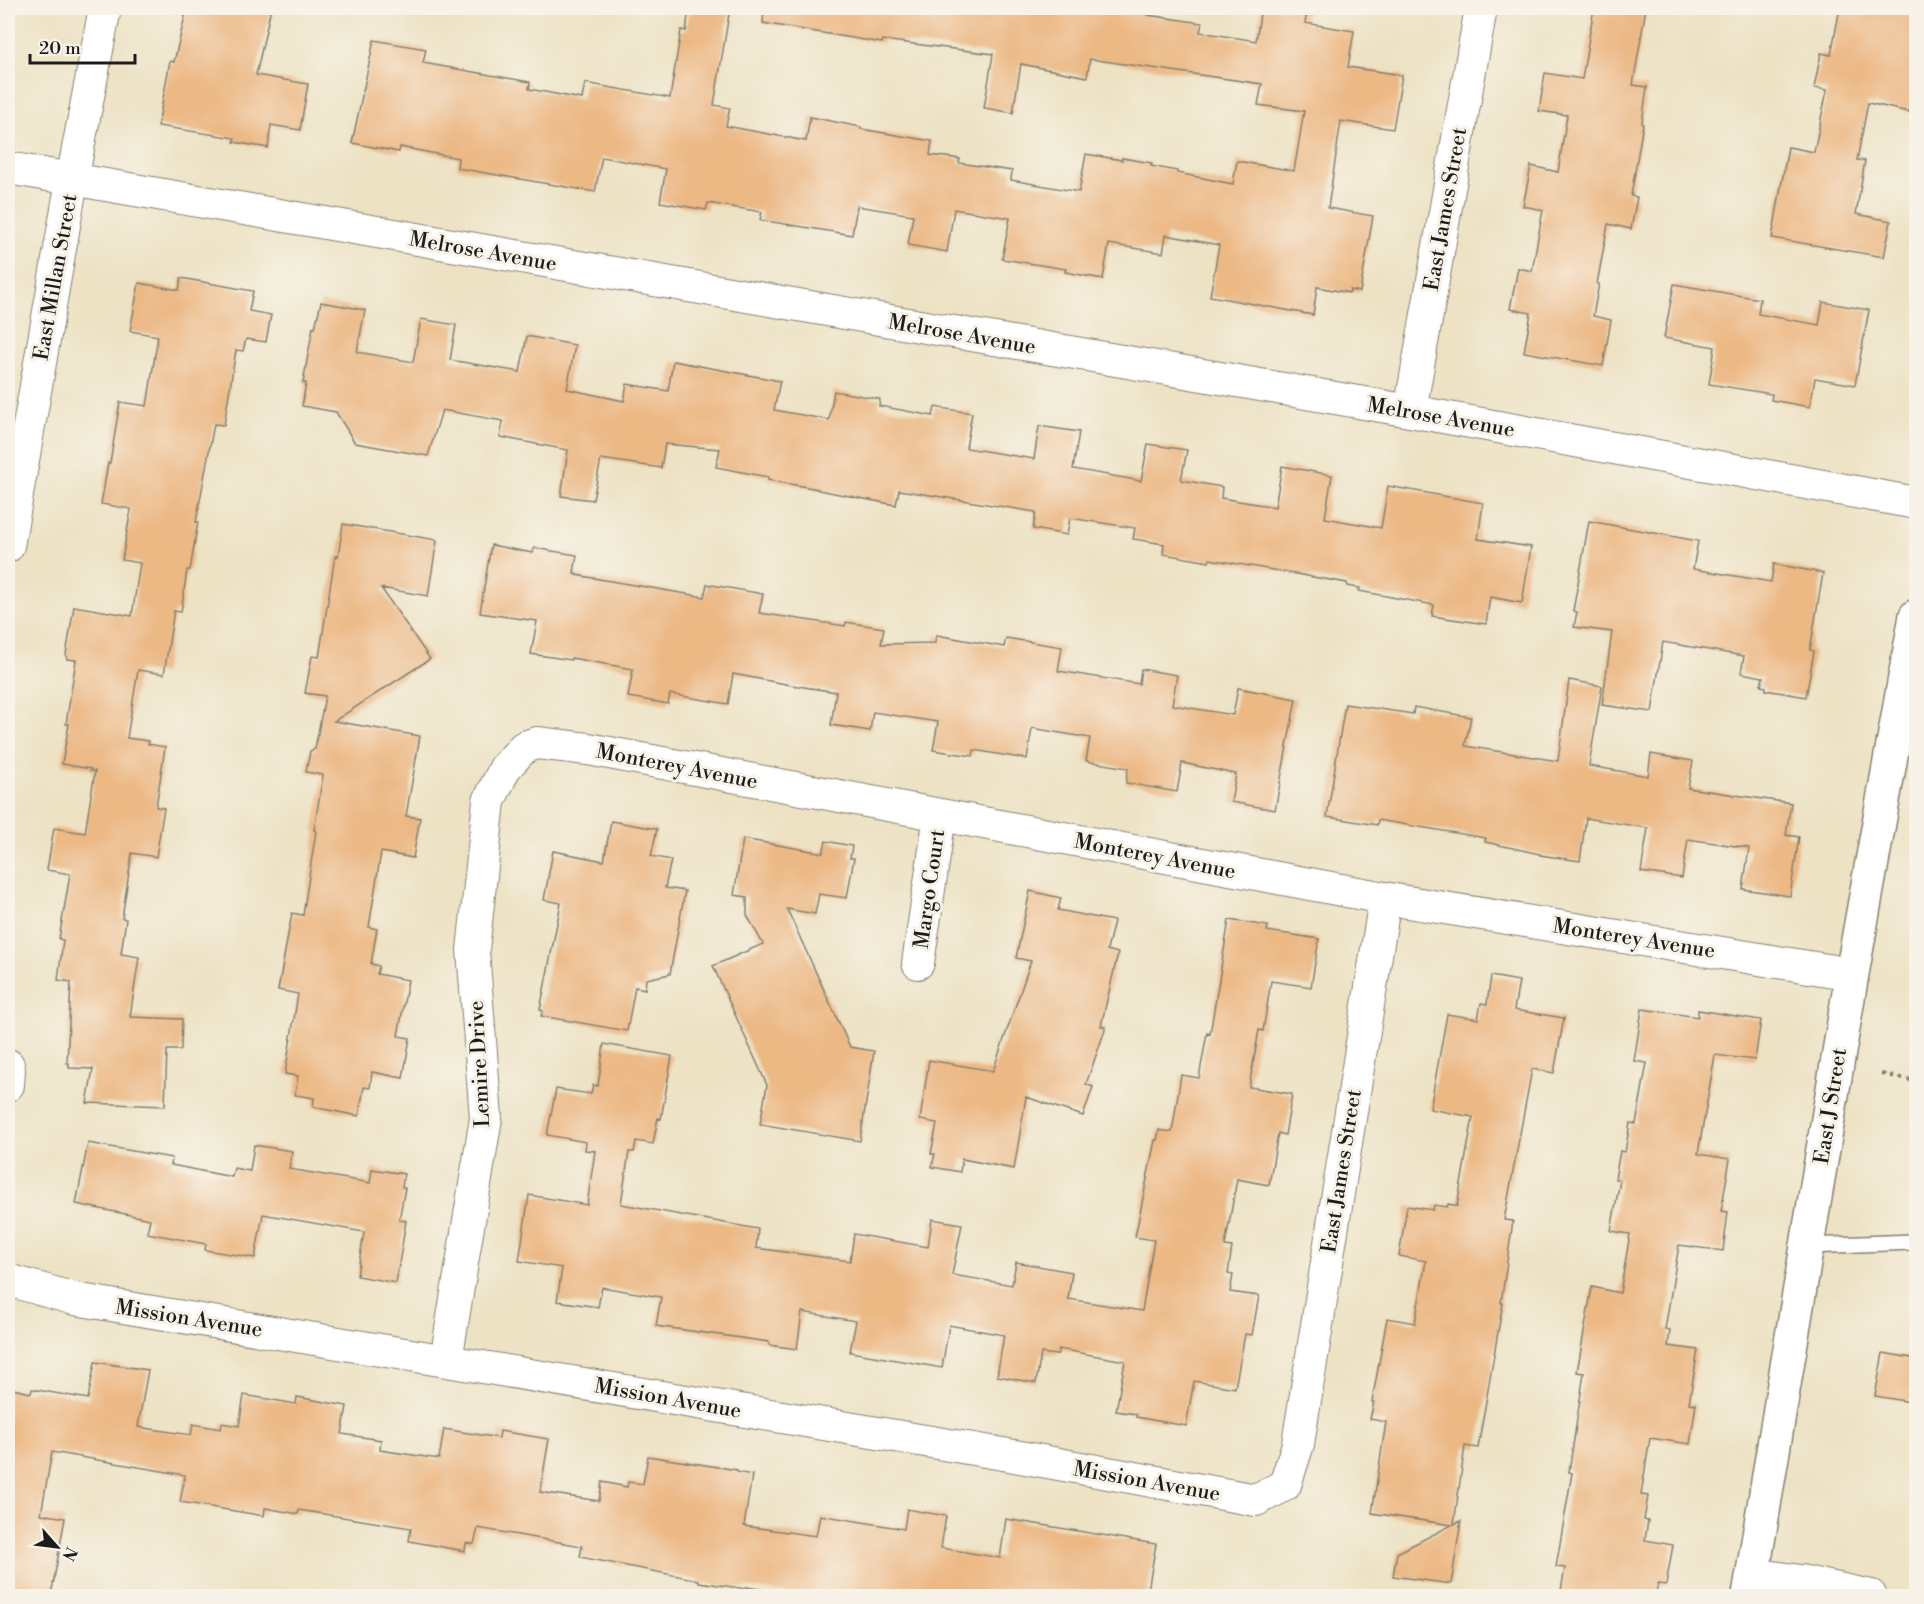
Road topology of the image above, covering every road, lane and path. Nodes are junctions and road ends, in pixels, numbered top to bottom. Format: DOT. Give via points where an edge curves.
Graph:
graph roads {
  1 [pos="105,8"];
  2 [pos="1481,8"];
  3 [pos="8,168"];
  4 [pos="72,180"];
  5 [pos="1410,411"];
  6 [pos="1917,503"];
  7 [pos="8,546"];
  8 [pos="1917,616"];
  9 [pos="489,801"];
  10 [pos="940,816"];
  11 [pos="1385,899"];
  12 [pos="918,963"];
  13 [pos="1852,974"];
  14 [pos="8,1065"];
  15 [pos="1881,1074"];
  16 [pos="1917,1081"];
  17 [pos="8,1085"];
  18 [pos="1915,1242"];
  19 [pos="1807,1246"];
  20 [pos="8,1280"];
  21 [pos="446,1360"];
  22 [pos="1298,1444"];
  23 [pos="1751,1585"];
  24 [pos="1871,1596"];
  1 -- 4 [label="street, East Millan Street"];
  2 -- 5 [label="street, East James Street"];
  3 -- 4 [label="street, Melrose Avenue"];
  4 -- 5 [label="street, Melrose Avenue"];
  4 -- 7 [label="street, East Millan Street"];
  5 -- 6 [label="street, Melrose Avenue"];
  8 -- 13 [label="street, East J Street"];
  9 -- 10 [label="street, Monterey Avenue" via="505,768 524,747 537,742"];
  9 -- 21 [label="street, Lemire Drive" via="473,950 486,1118"];
  10 -- 11 [label="street, Monterey Avenue"];
  10 -- 12 [label="street, Margo Court"];
  11 -- 13 [label="street, Monterey Avenue"];
  11 -- 22 [label="street, East James Street"];
  13 -- 19 [label="street, East J Street"];
  14 -- 17 [label="street"];
  15 -- 16 [label="path"];
  18 -- 19 [label="lane"];
  19 -- 23 [label="street, East J Street"];
  20 -- 21 [label="street, Mission Avenue" via="75,1299"];
  21 -- 22 [label="street, Mission Avenue" via="1256,1500 1285,1485"];
  23 -- 24 [label="street" via="1800,1581"];
}
